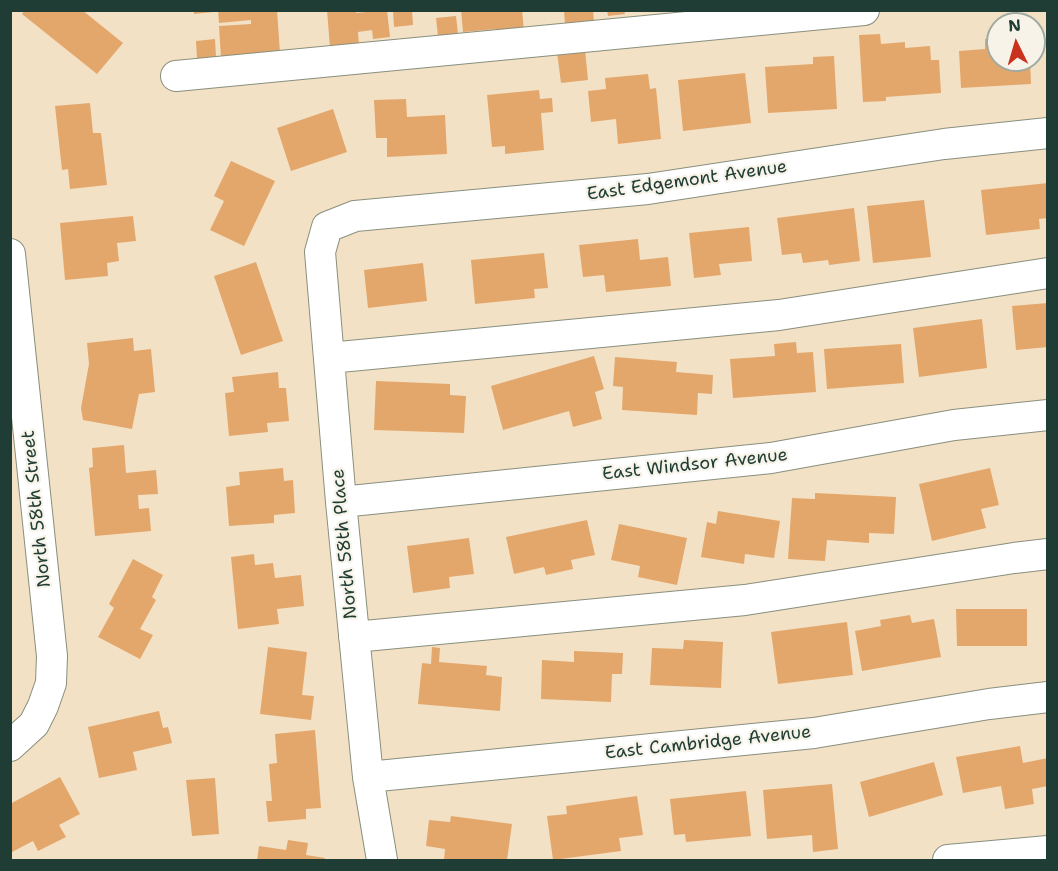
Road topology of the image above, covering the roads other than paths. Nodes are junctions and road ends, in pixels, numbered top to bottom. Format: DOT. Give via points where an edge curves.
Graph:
graph roads {
  1 [pos="864,10"];
  2 [pos="176,76"];
  3 [pos="1047,133"];
  4 [pos="327,227"];
  5 [pos="10,254"];
  6 [pos="1047,273"];
  7 [pos="329,358"];
  8 [pos="19,414"];
  9 [pos="1047,415"];
  10 [pos="341,502"];
  11 [pos="1047,554"];
  12 [pos="354,637"];
  13 [pos="1047,697"];
  14 [pos="10,746"];
  15 [pos="368,777"];
  16 [pos="1047,851"];
  17 [pos="382,861"];
  18 [pos="948,861"];
  1 -- 2 [label="street"];
  3 -- 4 [label="street, East Edgemont Avenue" via="944,144 648,189 355,216"];
  4 -- 7 [label="street, North 58th Place" via="320,252"];
  5 -- 8 [label="street, North 58th Street"];
  6 -- 7 [label="street" via="779,315"];
  7 -- 10 [label="street, North 58th Place"];
  8 -- 14 [label="street, North 58th Street" via="52,656 51,682 43,706 34,724"];
  9 -- 10 [label="street, East Windsor Avenue" via="954,425 771,458"];
  10 -- 12 [label="street, North 58th Place"];
  11 -- 12 [label="street" via="745,600"];
  12 -- 15 [label="street, North 58th Place"];
  13 -- 15 [label="street, East Cambridge Avenue" via="814,733"];
  15 -- 17 [label="street, North 58th Place"];
  16 -- 18 [label="street"];
}
